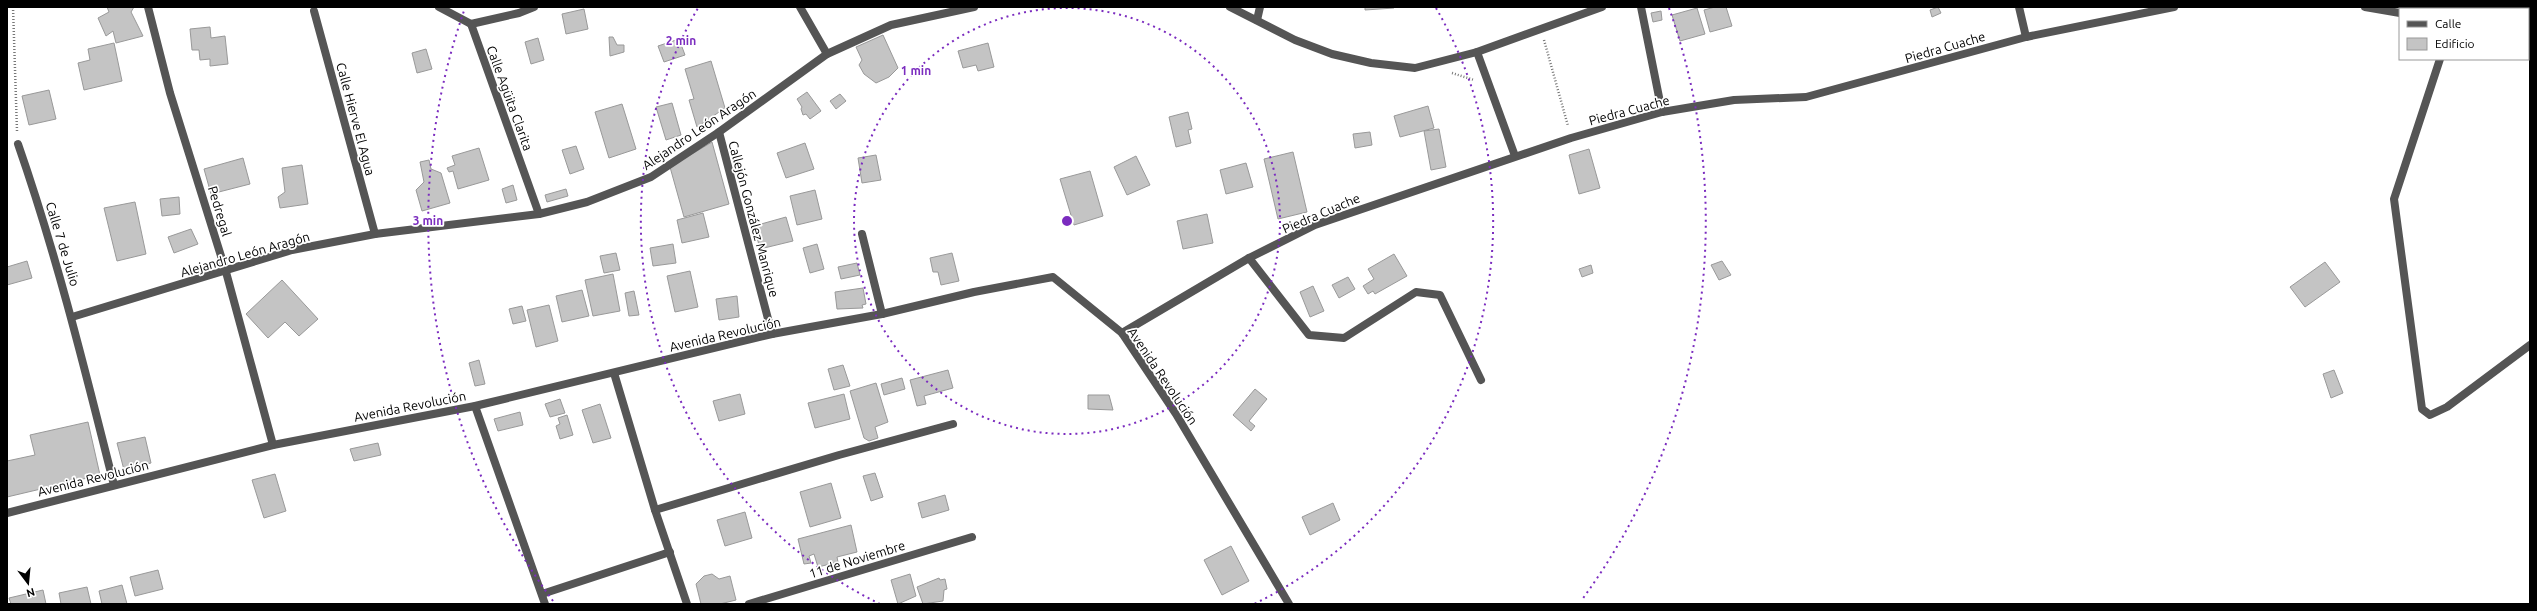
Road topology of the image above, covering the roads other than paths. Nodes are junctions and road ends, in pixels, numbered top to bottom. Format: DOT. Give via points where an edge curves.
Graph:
graph roads {
  1 [pos="148,7"];
  2 [pos="439,7"];
  3 [pos="534,7"];
  4 [pos="800,7"];
  5 [pos="974,7"];
  6 [pos="1230,7"];
  7 [pos="1260,7"];
  8 [pos="1602,7"];
  9 [pos="1641,7"];
  10 [pos="2019,7"];
  11 [pos="2174,7"];
  12 [pos="2365,7"];
  13 [pos="314,11"];
  14 [pos="2399,13"];
  15 [pos="1257,20"];
  16 [pos="471,24"];
  17 [pos="2026,37"];
  18 [pos="1477,52"];
  19 [pos="827,54"];
  20 [pos="2440,60"];
  21 [pos="1662,112"];
  22 [pos="719,132"];
  23 [pos="18,144"];
  24 [pos="1515,156"];
  25 [pos="540,214"];
  26 [pos="375,234"];
  27 [pos="862,234"];
  28 [pos="1249,258"];
  29 [pos="226,272"];
  30 [pos="882,314"];
  31 [pos="72,318"];
  32 [pos="1122,333"];
  33 [pos="772,334"];
  34 [pos="2530,344"];
  35 [pos="614,373"];
  36 [pos="1482,380"];
  37 [pos="475,406"];
  38 [pos="954,424"];
  39 [pos="273,445"];
  40 [pos="114,485"];
  41 [pos="656,510"];
  42 [pos="7,512"];
  43 [pos="972,537"];
  44 [pos="670,552"];
  45 [pos="542,594"];
  46 [pos="545,604"];
  47 [pos="687,604"];
  48 [pos="749,604"];
  49 [pos="1290,604"];
  1 -- 29 [label="street, Pedregal" via="170,93"];
  2 -- 16 [label="street"];
  3 -- 16 [label="street"];
  4 -- 19 [label="street"];
  5 -- 19 [label="street, Alejandro León Aragón" via="892,25"];
  6 -- 15 [label="street"];
  7 -- 15 [label="street"];
  8 -- 18 [label="street"];
  9 -- 21 [label="street"];
  10 -- 17 [label="street"];
  11 -- 17 [label="street, Piedra Cuache"];
  12 -- 14 [label="street"];
  13 -- 26 [label="street, Calle Hierve El Agua"];
  15 -- 18 [label="street" via="1295,40 1332,54 1371,63 1415,68"];
  16 -- 25 [label="street, Calle Agüita Clarita"];
  17 -- 21 [label="street, Piedra Cuache" via="1806,97 1734,100"];
  18 -- 24 [label="street"];
  19 -- 22 [label="street, Alejandro León Aragón"];
  20 -- 34 [label="street" via="2394,199 2422,409 2430,415 2447,407"];
  21 -- 24 [label="street, Piedra Cuache"];
  22 -- 25 [label="street, Alejandro León Aragón" via="651,178 587,202"];
  22 -- 33 [label="street, Callejón González Manrique"];
  23 -- 31 [label="street, Calle 7 de Julio" via="45,221"];
  24 -- 28 [label="street, Piedra Cuache" via="1315,225"];
  25 -- 26 [label="street, Alejandro León Aragón"];
  26 -- 29 [label="street, Alejandro León Aragón" via="292,250"];
  27 -- 30 [label="street"];
  28 -- 32 [label="street, Piedra Cuache"];
  28 -- 36 [label="street" via="1309,335 1344,338 1416,292 1440,295"];
  29 -- 31 [label="street, Alejandro León Aragón"];
  29 -- 39 [label="street, Pedregal"];
  30 -- 32 [label="street, Avenida Revolución" via="974,292 1053,277"];
  30 -- 33 [label="street, Avenida Revolución"];
  31 -- 40 [label="street, Calle 7 de Julio"];
  32 -- 49 [label="street, Avenida Revolución" via="1176,414"];
  33 -- 35 [label="street, Avenida Revolución"];
  35 -- 37 [label="street, Avenida Revolución"];
  35 -- 41 [label="street"];
  37 -- 39 [label="street, Avenida Revolución"];
  37 -- 45 [label="street"];
  38 -- 41 [label="street" via="839,455"];
  39 -- 40 [label="street, Avenida Revolución"];
  40 -- 42 [label="street, Avenida Revolución"];
  41 -- 44 [label="street"];
  43 -- 48 [label="street, 11 de Noviembre"];
  44 -- 45 [label="street"];
  44 -- 47 [label="street"];
  45 -- 46 [label="street"];
}
